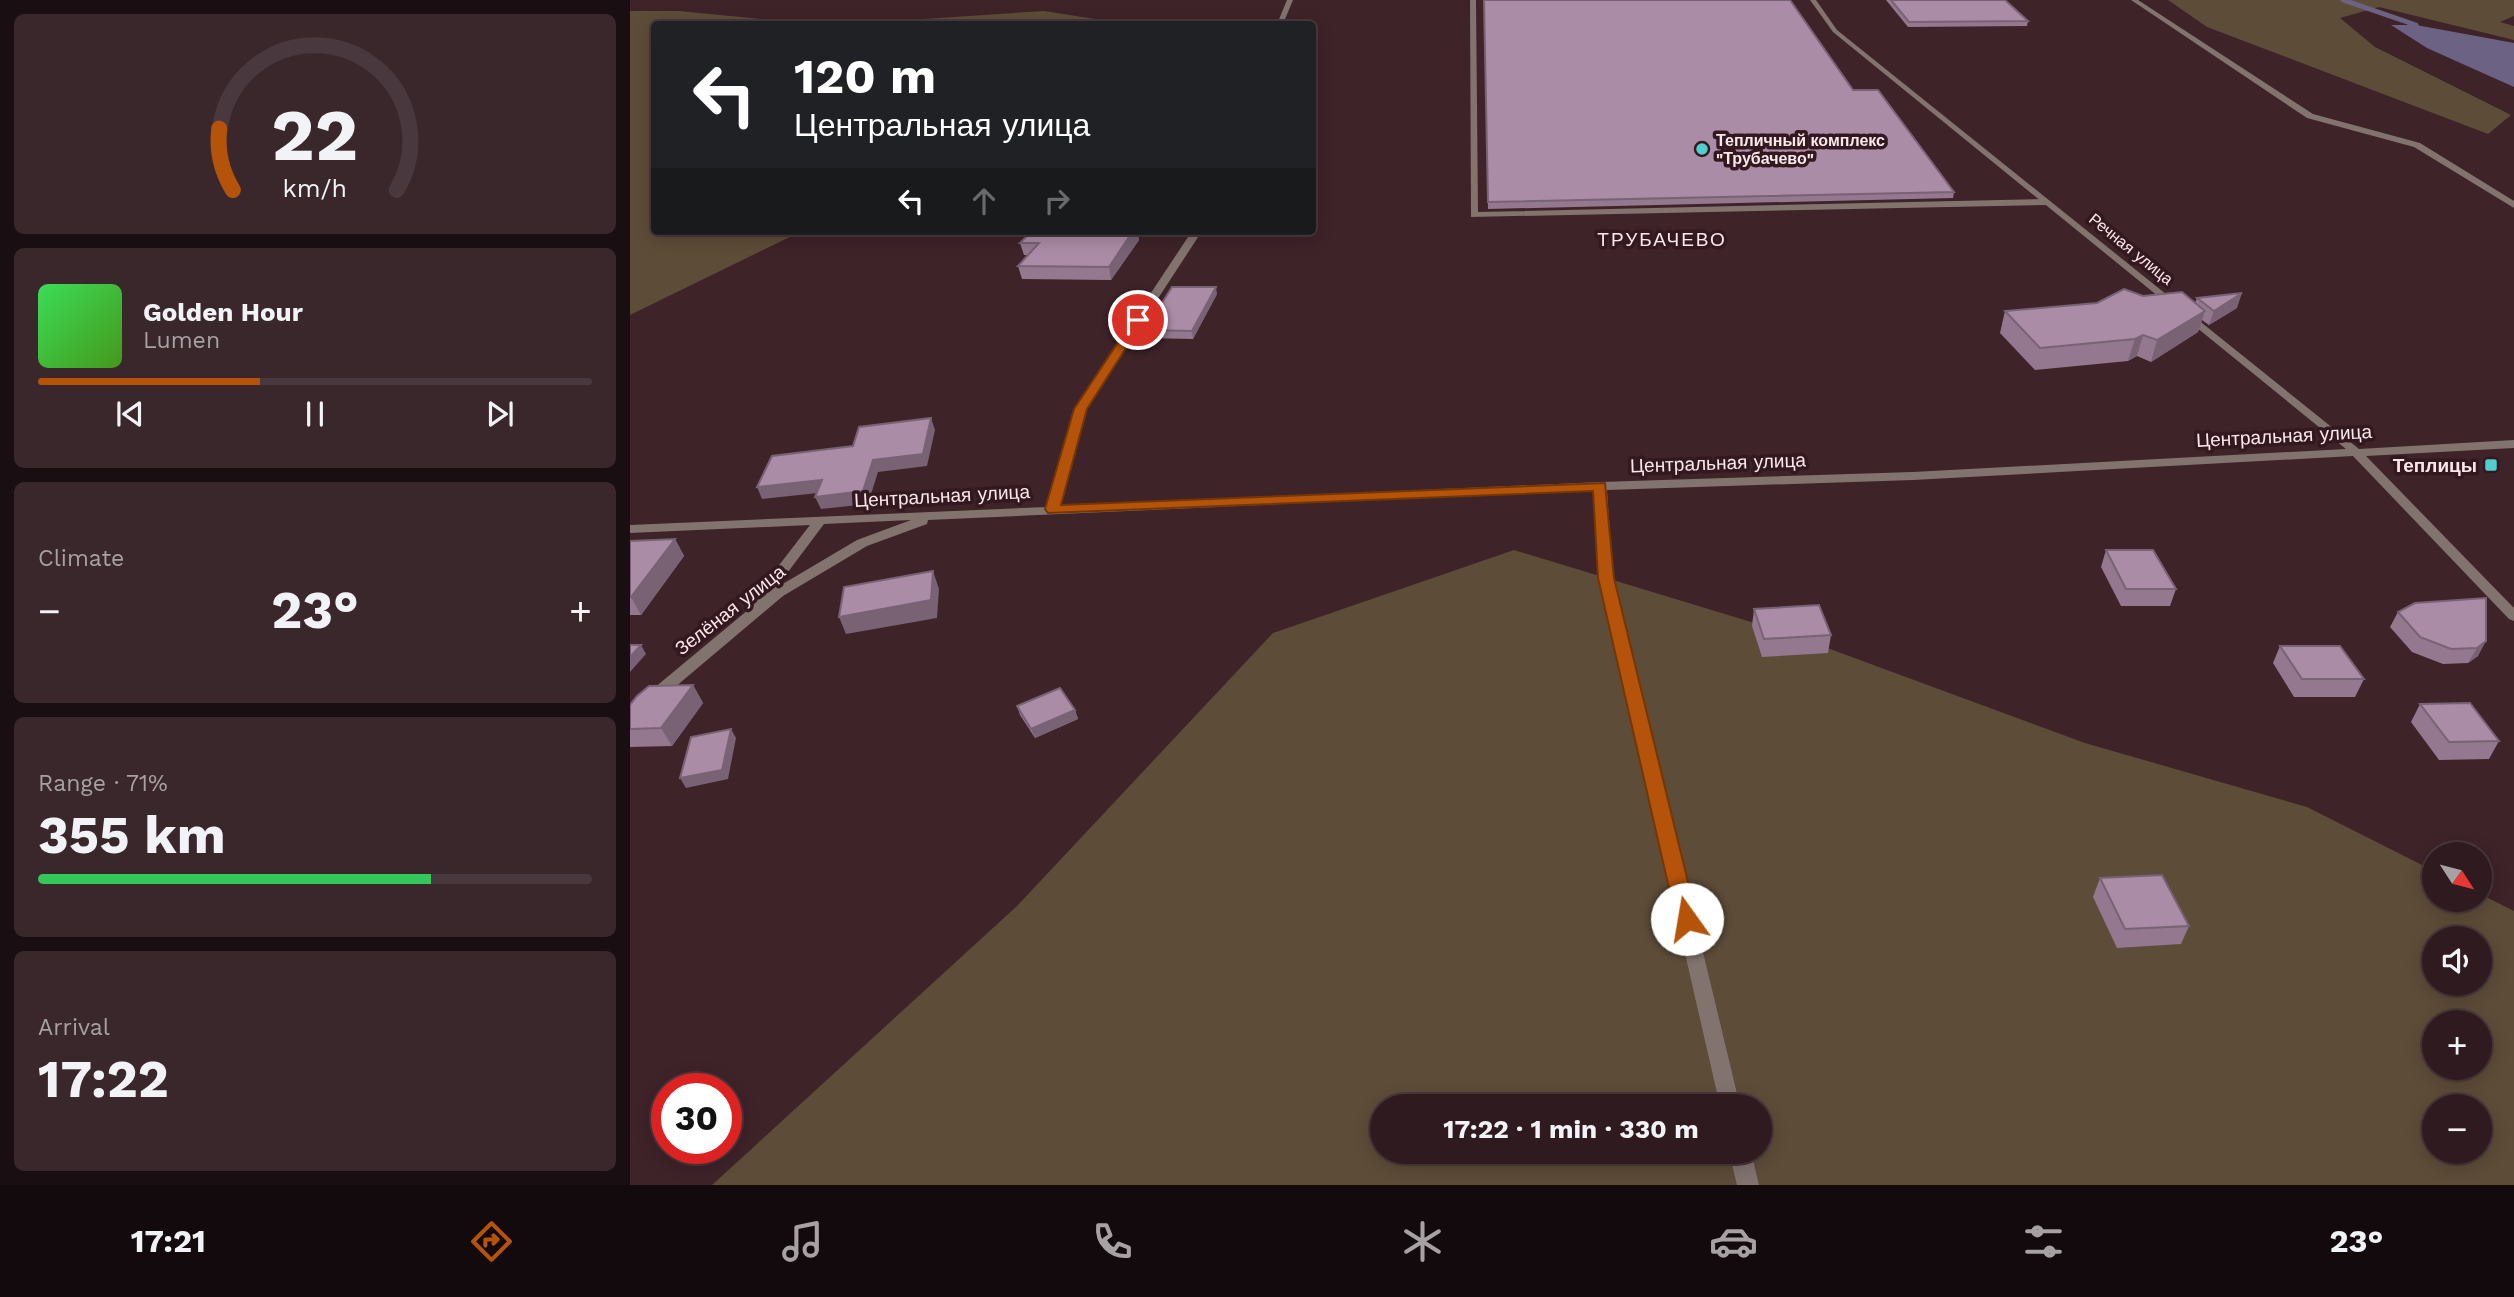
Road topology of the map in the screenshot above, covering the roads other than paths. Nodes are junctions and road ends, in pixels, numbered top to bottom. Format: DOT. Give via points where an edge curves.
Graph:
graph roads {
  1 [pos="1290,0"];
  2 [pos="1474,0"];
  3 [pos="1812,0"];
  4 [pos="2134,0"];
  5 [pos="1281,21"];
  6 [pos="2045,202"];
  7 [pos="2514,205"];
  8 [pos="1194,235"];
  9 [pos="2514,444"];
  10 [pos="2355,451"];
  11 [pos="1600,486"];
  12 [pos="1053,509"];
  13 [pos="940,516"];
  14 [pos="820,521"];
  15 [pos="630,529"];
  16 [pos="2514,616"];
  17 [pos="747,617"];
  18 [pos="630,716"];
  19 [pos="1727,1094"];
  20 [pos="1743,1164"];
  21 [pos="1748,1185"];
  1 -- 5 [label="street"];
  2 -- 6 [label="street" via="1474,215"];
  3 -- 6 [label="street, Речная улица" via="1835,31"];
  4 -- 7 [label="street" via="2310,116 2417,145"];
  6 -- 10 [label="street, Речная улица"];
  8 -- 12 [label="street" via="1080,409"];
  9 -- 10 [label="street, Центральная улица"];
  10 -- 11 [label="street, Центральная улица" via="1913,476"];
  10 -- 16 [label="street, Речная улица"];
  11 -- 12 [label="street, Центральная улица"];
  11 -- 19 [label="street" via="1606,578"];
  12 -- 13 [label="street, Центральная улица"];
  13 -- 14 [label="street, Центральная улица"];
  13 -- 17 [label="street, Зелёная улица" via="862,543"];
  14 -- 15 [label="street, Центральная улица"];
  14 -- 17 [label="street"];
  17 -- 18 [label="street, Зелёная улица"];
  20 -- 21 [label="street"];
}
